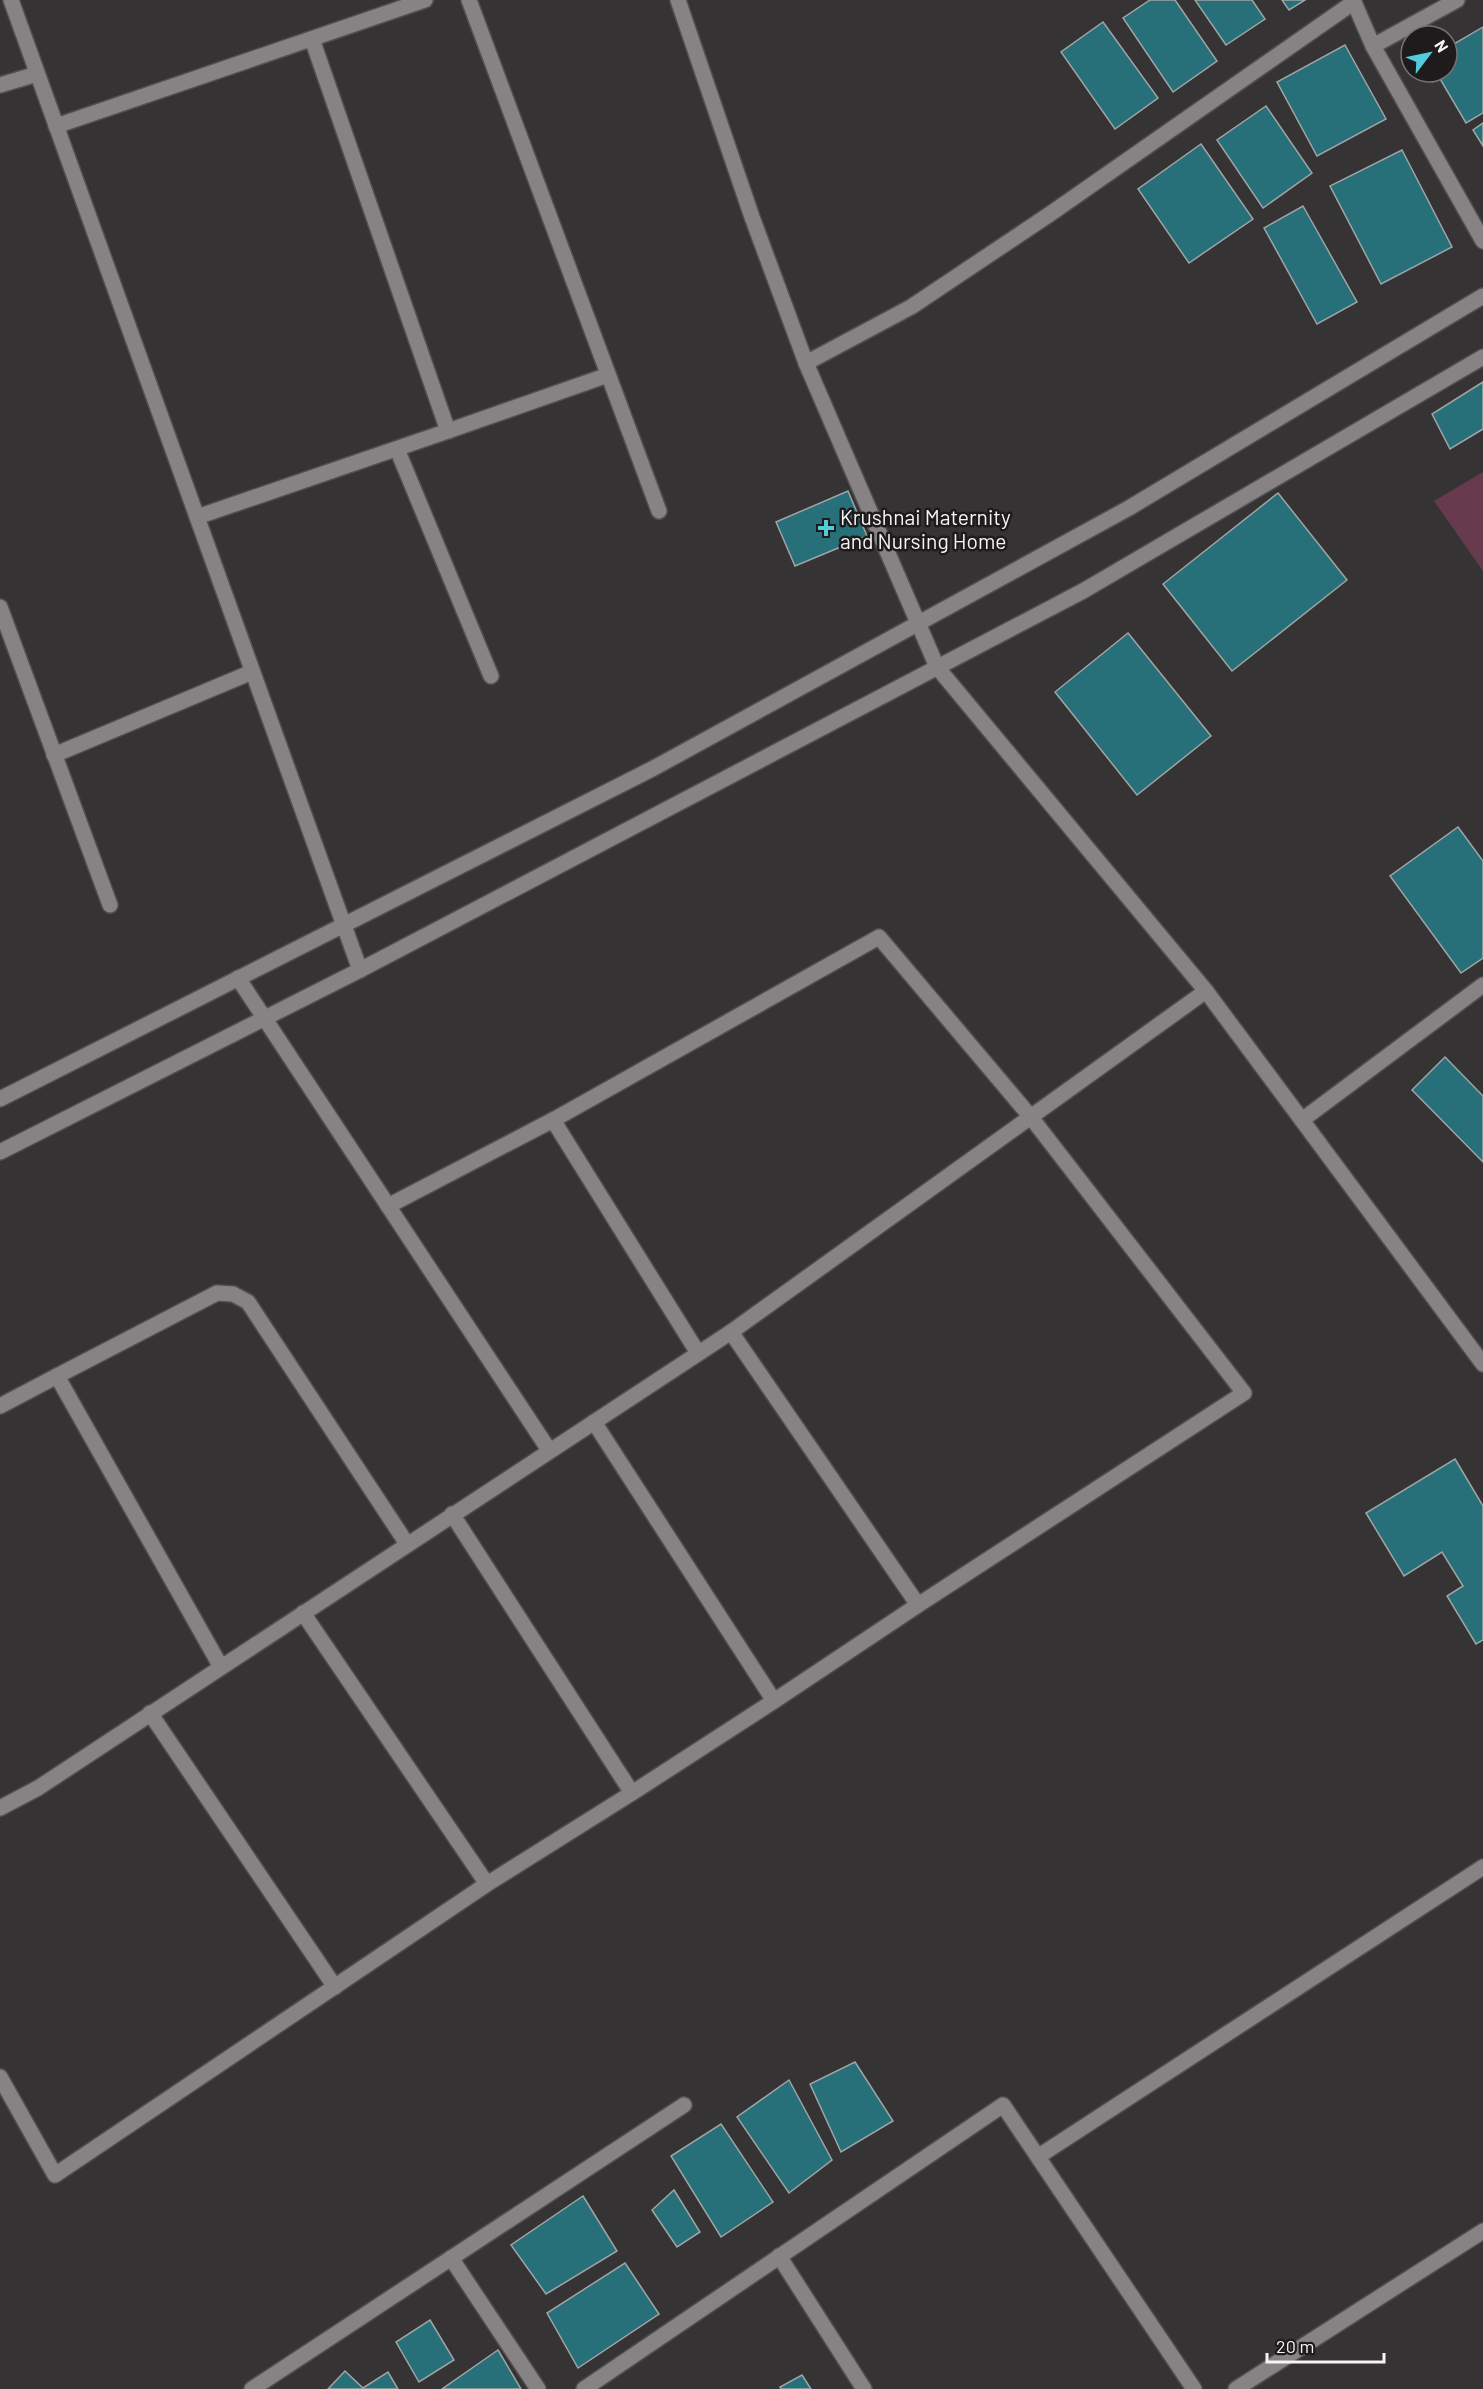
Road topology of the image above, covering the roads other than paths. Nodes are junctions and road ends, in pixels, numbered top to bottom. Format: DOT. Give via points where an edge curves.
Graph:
graph roads {
  1 [pos="11,0"];
  2 [pos="425,0"];
  3 [pos="469,0"];
  4 [pos="678,0"];
  5 [pos="1457,0"];
  6 [pos="1354,1"];
  7 [pos="312,39"];
  8 [pos="1373,46"];
  9 [pos="37,74"];
  10 [pos="0,85"];
  11 [pos="56,126"];
  12 [pos="1483,241"];
  13 [pos="1483,296"];
  14 [pos="1483,357"];
  15 [pos="806,363"];
  16 [pos="608,375"];
  17 [pos="448,431"];
  18 [pos="397,449"];
  19 [pos="658,511"];
  20 [pos="197,517"];
  21 [pos="0,607"];
  22 [pos="918,623"];
  23 [pos="937,667"];
  24 [pos="252,672"];
  25 [pos="491,676"];
  26 [pos="54,754"];
  27 [pos="110,905"];
  28 [pos="343,926"];
  29 [pos="360,970"];
  30 [pos="238,978"];
  31 [pos="1483,985"];
  32 [pos="1206,991"];
  33 [pos="264,1019"];
  34 [pos="0,1099"];
  35 [pos="1030,1116"];
  36 [pos="553,1120"];
  37 [pos="1302,1120"];
  38 [pos="0,1152"];
  39 [pos="388,1206"];
  40 [pos="731,1332"];
  41 [pos="698,1353"];
  42 [pos="1483,1364"];
  43 [pos="57,1376"];
  44 [pos="0,1406"];
  45 [pos="594,1422"];
  46 [pos="549,1450"];
  47 [pos="452,1514"];
  48 [pos="406,1544"];
  49 [pos="918,1605"];
  50 [pos="303,1613"];
  51 [pos="221,1667"];
  52 [pos="774,1701"];
  53 [pos="150,1713"];
  54 [pos="632,1792"];
  55 [pos="0,1808"];
  56 [pos="1483,1867"];
  57 [pos="488,1884"];
  58 [pos="335,1987"];
  59 [pos="0,2077"];
  60 [pos="684,2105"];
  61 [pos="1039,2156"];
  62 [pos="1483,2231"];
  63 [pos="780,2256"];
  64 [pos="451,2258"];
  65 [pos="252,2389"];
  66 [pos="538,2389"];
  67 [pos="584,2389"];
  68 [pos="864,2389"];
  69 [pos="1194,2389"];
  70 [pos="1236,2389"];
  1 -- 9 [label="street"];
  2 -- 7 [label="street"];
  3 -- 16 [label="street"];
  4 -- 15 [label="street"];
  5 -- 8 [label="street"];
  6 -- 8 [label="street"];
  6 -- 15 [label="street" via="911,307"];
  7 -- 11 [label="street"];
  7 -- 17 [label="street"];
  8 -- 12 [label="street"];
  9 -- 10 [label="street"];
  9 -- 11 [label="street"];
  11 -- 20 [label="street"];
  13 -- 22 [label="street" via="1129,508"];
  14 -- 23 [label="street" via="1083,591"];
  15 -- 22 [label="street"];
  16 -- 17 [label="street"];
  16 -- 19 [label="street"];
  17 -- 18 [label="street"];
  18 -- 20 [label="street"];
  18 -- 25 [label="street"];
  20 -- 24 [label="street"];
  21 -- 26 [label="street"];
  22 -- 23 [label="street"];
  22 -- 28 [label="street" via="652,769"];
  23 -- 29 [label="street"];
  23 -- 32 [label="street"];
  24 -- 26 [label="street"];
  24 -- 28 [label="street"];
  26 -- 27 [label="street"];
  28 -- 29 [label="street"];
  28 -- 30 [label="street"];
  29 -- 33 [label="street"];
  30 -- 33 [label="street"];
  30 -- 34 [label="street"];
  31 -- 37 [label="street"];
  32 -- 35 [label="street"];
  32 -- 37 [label="street"];
  33 -- 38 [label="street"];
  33 -- 39 [label="street"];
  35 -- 36 [label="street" via="879,937"];
  35 -- 40 [label="street"];
  35 -- 49 [label="street" via="1244,1393"];
  36 -- 39 [label="street"];
  36 -- 41 [label="street"];
  37 -- 42 [label="street"];
  39 -- 46 [label="street"];
  40 -- 41 [label="street"];
  40 -- 49 [label="street"];
  41 -- 45 [label="street"];
  43 -- 44 [label="street"];
  43 -- 48 [label="street" via="217,1293 233,1294 248,1302"];
  43 -- 51 [label="street"];
  45 -- 46 [label="street"];
  45 -- 52 [label="street"];
  46 -- 47 [label="street"];
  47 -- 48 [label="street"];
  47 -- 54 [label="street"];
  48 -- 50 [label="street"];
  49 -- 52 [label="street"];
  50 -- 51 [label="street"];
  50 -- 57 [label="street"];
  51 -- 53 [label="street"];
  52 -- 54 [label="street"];
  53 -- 55 [label="street" via="38,1788"];
  53 -- 58 [label="street"];
  54 -- 57 [label="street"];
  56 -- 61 [label="street"];
  57 -- 58 [label="street"];
  58 -- 59 [label="street" via="55,2175"];
  60 -- 64 [label="street"];
  61 -- 63 [label="street" via="1004,2105"];
  61 -- 69 [label="street"];
  62 -- 70 [label="street"];
  63 -- 67 [label="street"];
  63 -- 68 [label="street"];
  64 -- 65 [label="street"];
  64 -- 66 [label="street"];
}
